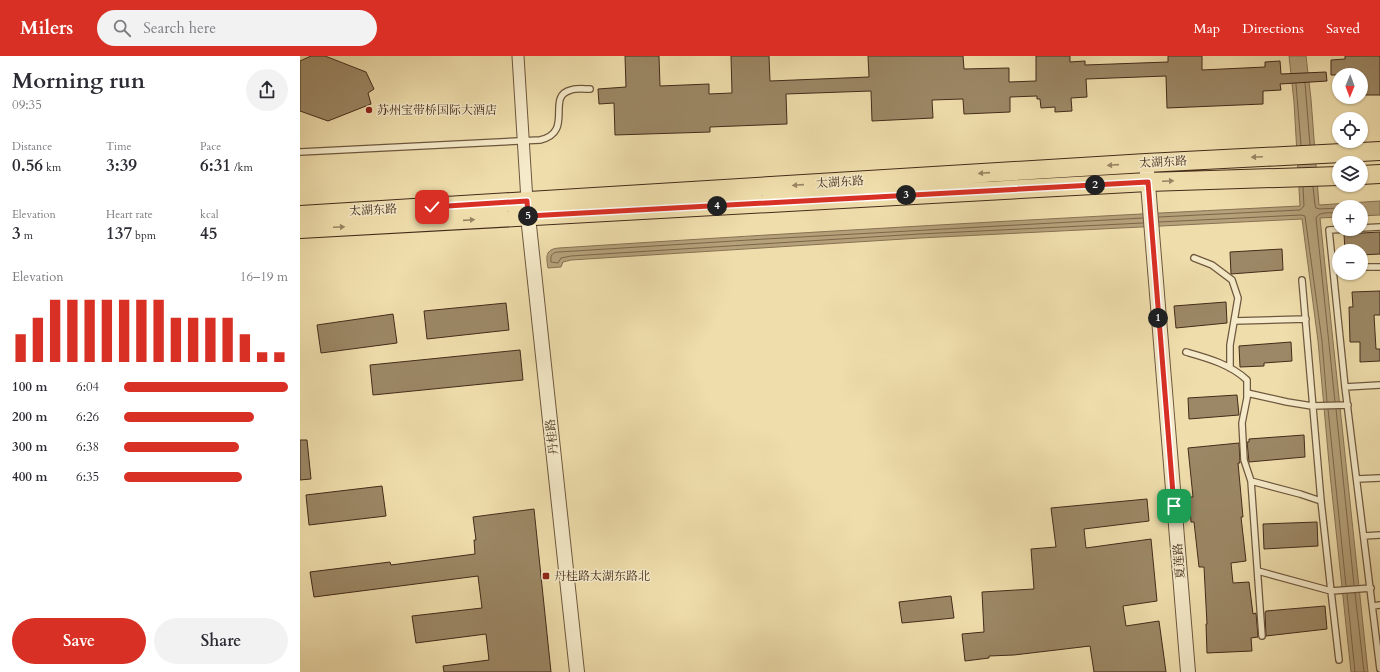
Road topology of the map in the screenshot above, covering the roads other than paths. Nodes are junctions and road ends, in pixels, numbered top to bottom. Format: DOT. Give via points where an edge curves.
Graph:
graph roads {
  1 [pos="518,56"];
  2 [pos="590,89"];
  3 [pos="524,141"];
  4 [pos="1380,151"];
  5 [pos="300,152"];
  6 [pos="1146,163"];
  7 [pos="1380,174"];
  8 [pos="1368,175"];
  9 [pos="1332,176"];
  10 [pos="1148,182"];
  11 [pos="527,209"];
  12 [pos="300,215"];
  13 [pos="1380,227"];
  14 [pos="1368,228"];
  15 [pos="300,229"];
  16 [pos="1332,230"];
  17 [pos="1332,246"];
  18 [pos="1194,258"];
  19 [pos="1368,267"];
  20 [pos="1380,267"];
  21 [pos="1302,280"];
  22 [pos="1337,280"];
  23 [pos="1306,319"];
  24 [pos="1234,321"];
  25 [pos="1186,352"];
  26 [pos="1230,368"];
  27 [pos="1380,385"];
  28 [pos="1345,387"];
  29 [pos="1247,393"];
  30 [pos="1345,405"];
  31 [pos="1312,406"];
  32 [pos="1380,478"];
  33 [pos="1357,479"];
  34 [pos="1251,482"];
  35 [pos="1321,501"];
  36 [pos="1380,535"];
  37 [pos="1364,536"];
  38 [pos="1258,571"];
  39 [pos="1371,588"];
  40 [pos="1331,591"];
  41 [pos="1380,605"];
  42 [pos="1373,606"];
  43 [pos="1262,636"];
  44 [pos="1339,660"];
  45 [pos="1380,669"];
  46 [pos="577,672"];
  47 [pos="1188,672"];
  1 -- 3 [label="street"];
  2 -- 3 [label="lane" via="570,90 564,93 559,100 558,128 554,135 540,140"];
  3 -- 5 [label="lane"];
  3 -- 11 [label="street"];
  4 -- 6 [label="main road, 太湖东路, one-way"];
  6 -- 10 [label="street, 夏莲路"];
  6 -- 11 [label="main road, 太湖东路, one-way"];
  7 -- 8 [label="main road"];
  10 -- 9 [label="main road, 太湖东路, one-way"];
  10 -- 11 [label="main road, 太湖东路"];
  10 -- 47 [label="street, 夏莲路"];
  11 -- 12 [label="main road, 太湖东路"];
  15 -- 11 [label="main road, 太湖东路, one-way" via="432,223"];
  11 -- 46 [label="street, 丹桂路"];
  13 -- 14 [label="lane"];
  16 -- 17 [label="lane" via="1329,230"];
  18 -- 24 [label="lane" via="1212,265 1232,280 1238,298"];
  19 -- 20 [label="lane"];
  21 -- 23 [label="lane"];
  22 -- 28 [label="lane"];
  23 -- 24 [label="lane"];
  23 -- 31 [label="lane"];
  24 -- 26 [label="lane"];
  25 -- 26 [label="lane"];
  26 -- 29 [label="lane" via="1247,380"];
  27 -- 28 [label="lane"];
  28 -- 30 [label="lane"];
  29 -- 31 [label="lane"];
  29 -- 34 [label="lane" via="1242,423 1244,460"];
  30 -- 31 [label="lane"];
  30 -- 33 [label="lane"];
  31 -- 35 [label="lane"];
  32 -- 33 [label="lane"];
  33 -- 37 [label="lane"];
  34 -- 35 [label="lane"];
  34 -- 38 [label="lane"];
  35 -- 40 [label="lane"];
  36 -- 37 [label="lane"];
  37 -- 39 [label="lane"];
  38 -- 40 [label="lane"];
  38 -- 43 [label="lane"];
  39 -- 40 [label="lane"];
  39 -- 42 [label="lane"];
  40 -- 44 [label="lane"];
  41 -- 42 [label="lane"];
  42 -- 45 [label="lane"];
}
